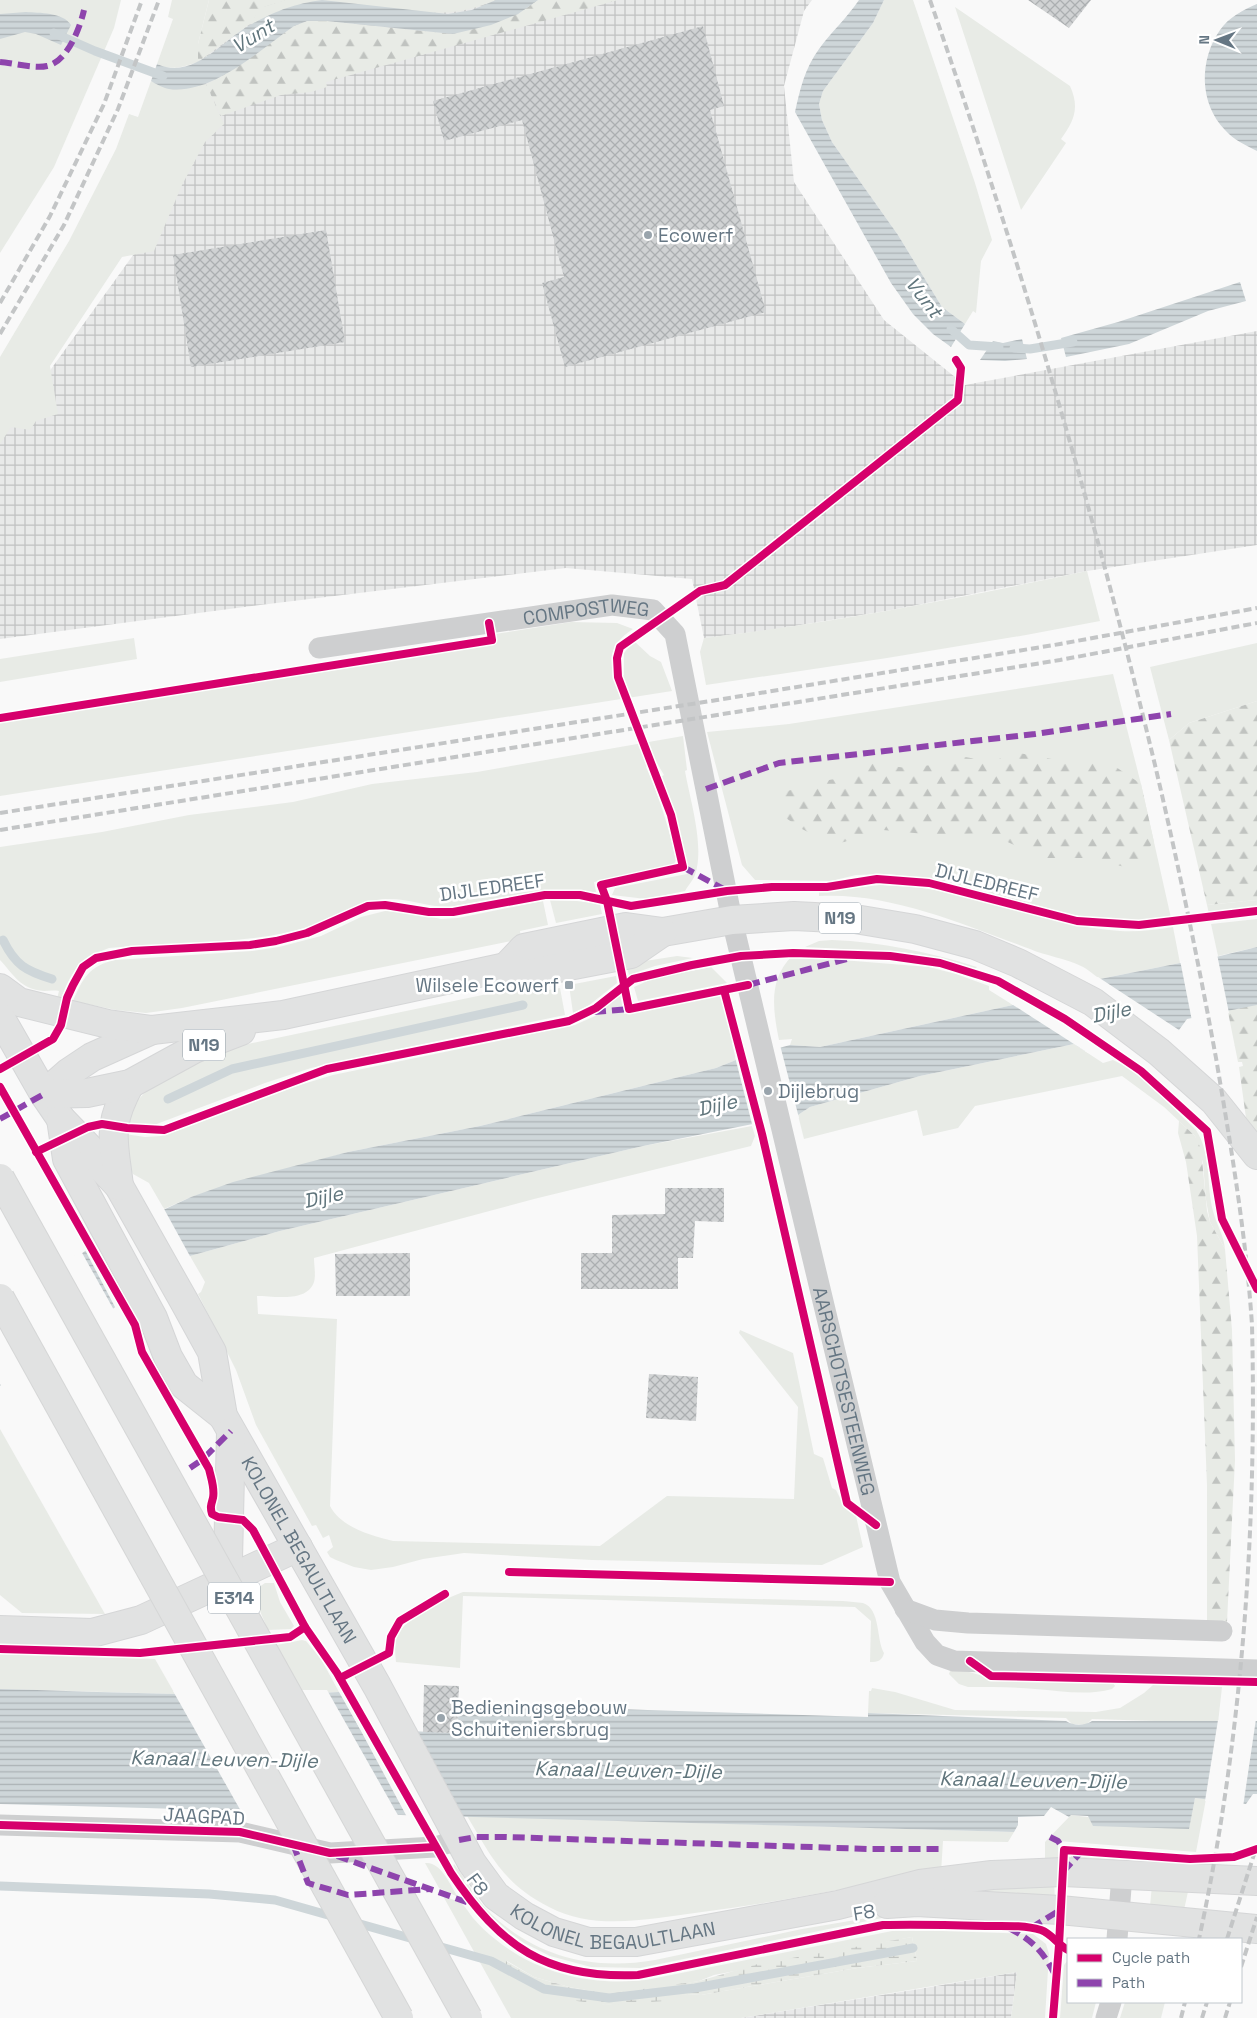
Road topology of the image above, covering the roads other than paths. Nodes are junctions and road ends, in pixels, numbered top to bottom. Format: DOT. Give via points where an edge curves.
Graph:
graph roads {
  1 [pos="319,648"];
  2 [pos="732,920"];
  3 [pos="0,988"];
  4 [pos="282,1015"];
  5 [pos="0,1018"];
  6 [pos="152,1030"];
  7 [pos="130,1084"];
  8 [pos="44,1094"];
  9 [pos="61,1119"];
  10 [pos="1257,1154"];
  11 [pos="0,1178"];
  12 [pos="119,1186"];
  13 [pos="0,1298"];
  14 [pos="227,1423"];
  15 [pos="298,1547"];
  16 [pos="218,1585"];
  17 [pos="906,1609"];
  18 [pos="0,1630"];
  19 [pos="1222,1631"];
  20 [pos="1257,1670"];
  21 [pos="0,1825"];
  22 [pos="456,1832"];
  23 [pos="1122,1875"];
  24 [pos="1257,1881"];
  25 [pos="838,1906"];
  26 [pos="1118,1928"];
  27 [pos="1257,1929"];
  28 [pos="1111,2003"];
  29 [pos="399,2018"];
  30 [pos="468,2018"];
  31 [pos="1106,2018"];
  1 -- 2 [label="street, COMPOSTWEG" via="612,605 653,610 675,634"];
  2 -- 4 [label="main road, N19" via="663,932 626,927 524,948 506,967"];
  2 -- 10 [label="main road, N19" via="794,916 855,919 916,929 975,945 1018,963 1093,1002 1159,1052 1214,1101"];
  2 -- 17 [label="street, AARSCHOTSESTEENWEG" via="890,1582"];
  3 -- 6 [label="main road, N19" via="19,1002 108,1024"];
  4 -- 6 [label="main road, N19"];
  4 -- 7 [label="main road, N19" via="194,1049"];
  5 -- 8 [label="main road, KOLONEL BEGAULTLAAN"];
  6 -- 8 [label="main road, N19" via="92,1057"];
  7 -- 8 [label="main road, N19" via="87,1093"];
  7 -- 12 [label="main road" via="113,1126"];
  8 -- 9 [label="main road, KOLONEL BEGAULTLAAN"];
  9 -- 12 [label="main road, KOLONEL BEGAULTLAAN"];
  9 -- 14 [label="main road, KOLONEL BEGAULTLAAN" via="67,1159 153,1318 168,1356 184,1385"];
  11 -- 30 [label="main road, E314, bridge"];
  12 -- 14 [label="main road, KOLONEL BEGAULTLAAN" via="212,1352"];
  13 -- 29 [label="main road, bridge"];
  14 -- 15 [label="main road, KOLONEL BEGAULTLAAN"];
  14 -- 16 [label="main road" via="228,1560"];
  15 -- 16 [label="main road"];
  15 -- 22 [label="main road, KOLONEL BEGAULTLAAN"];
  16 -- 18 [label="main road" via="141,1620 92,1633"];
  17 -- 19 [label="street" via="934,1620 968,1623"];
  17 -- 20 [label="street, AARSCHOTSESTEENWEG" via="925,1642 937,1655 954,1661"];
  21 -- 22 [label="street, JAAGPAD" via="240,1832 330,1853 435,1847"];
  22 -- 25 [label="main road, KOLONEL BEGAULTLAAN" via="472,1863 496,1896 554,1932 588,1942 636,1942"];
  23 -- 24 [label="main road, KOLONEL BEGAULTLAAN"];
  23 -- 25 [label="main road, KOLONEL BEGAULTLAAN" via="1062,1872 992,1875 920,1884"];
  23 -- 26 [label="street"];
  25 -- 26 [label="main road, KOLONEL BEGAULTLAAN" via="917,1902 1060,1910"];
  26 -- 27 [label="main road, KOLONEL BEGAULTLAAN"];
  28 -- 31 [label="street"];
}
